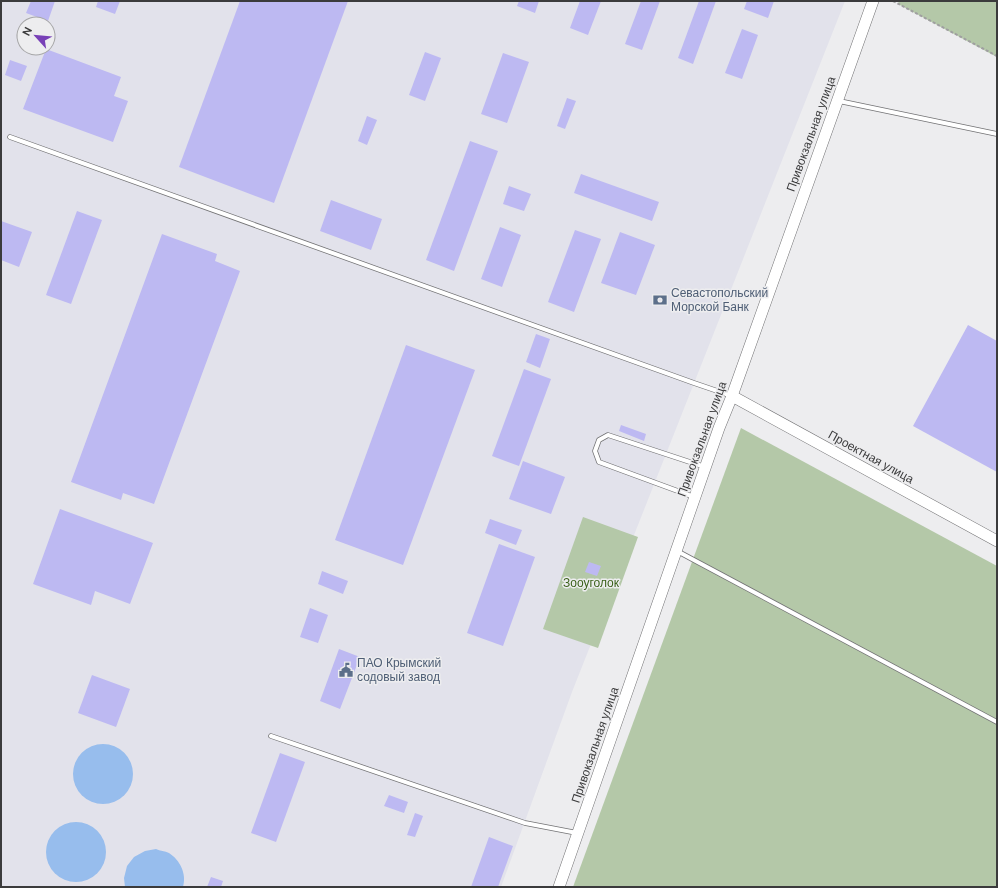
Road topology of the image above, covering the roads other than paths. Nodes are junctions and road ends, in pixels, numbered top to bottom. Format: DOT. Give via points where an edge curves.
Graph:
graph roads {
  1 [pos="873,1"];
  2 [pos="837,101"];
  3 [pos="997,134"];
  4 [pos="10,137"];
  5 [pos="732,396"];
  6 [pos="706,467"];
  7 [pos="695,498"];
  8 [pos="997,541"];
  9 [pos="676,551"];
  10 [pos="997,722"];
  11 [pos="271,736"];
  12 [pos="578,833"];
  13 [pos="559,887"];
  1 -- 2 [label="main road, Привокзальная улица"];
  2 -- 3 [label="lane"];
  2 -- 5 [label="main road, Привокзальная улица"];
  4 -- 5 [label="lane"];
  5 -- 6 [label="main road, Привокзальная улица"];
  5 -- 8 [label="main road, Проектная улица"];
  6 -- 7 [label="main road, Привокзальная улица"];
  6 -- 7 [label="lane" via="608,435 599,440 595,451 599,462"];
  7 -- 9 [label="main road, Привокзальная улица"];
  9 -- 10 [label="lane"];
  9 -- 12 [label="main road, Привокзальная улица"];
  11 -- 12 [label="lane" via="525,822"];
  12 -- 13 [label="main road, Привокзальная улица"];
}
